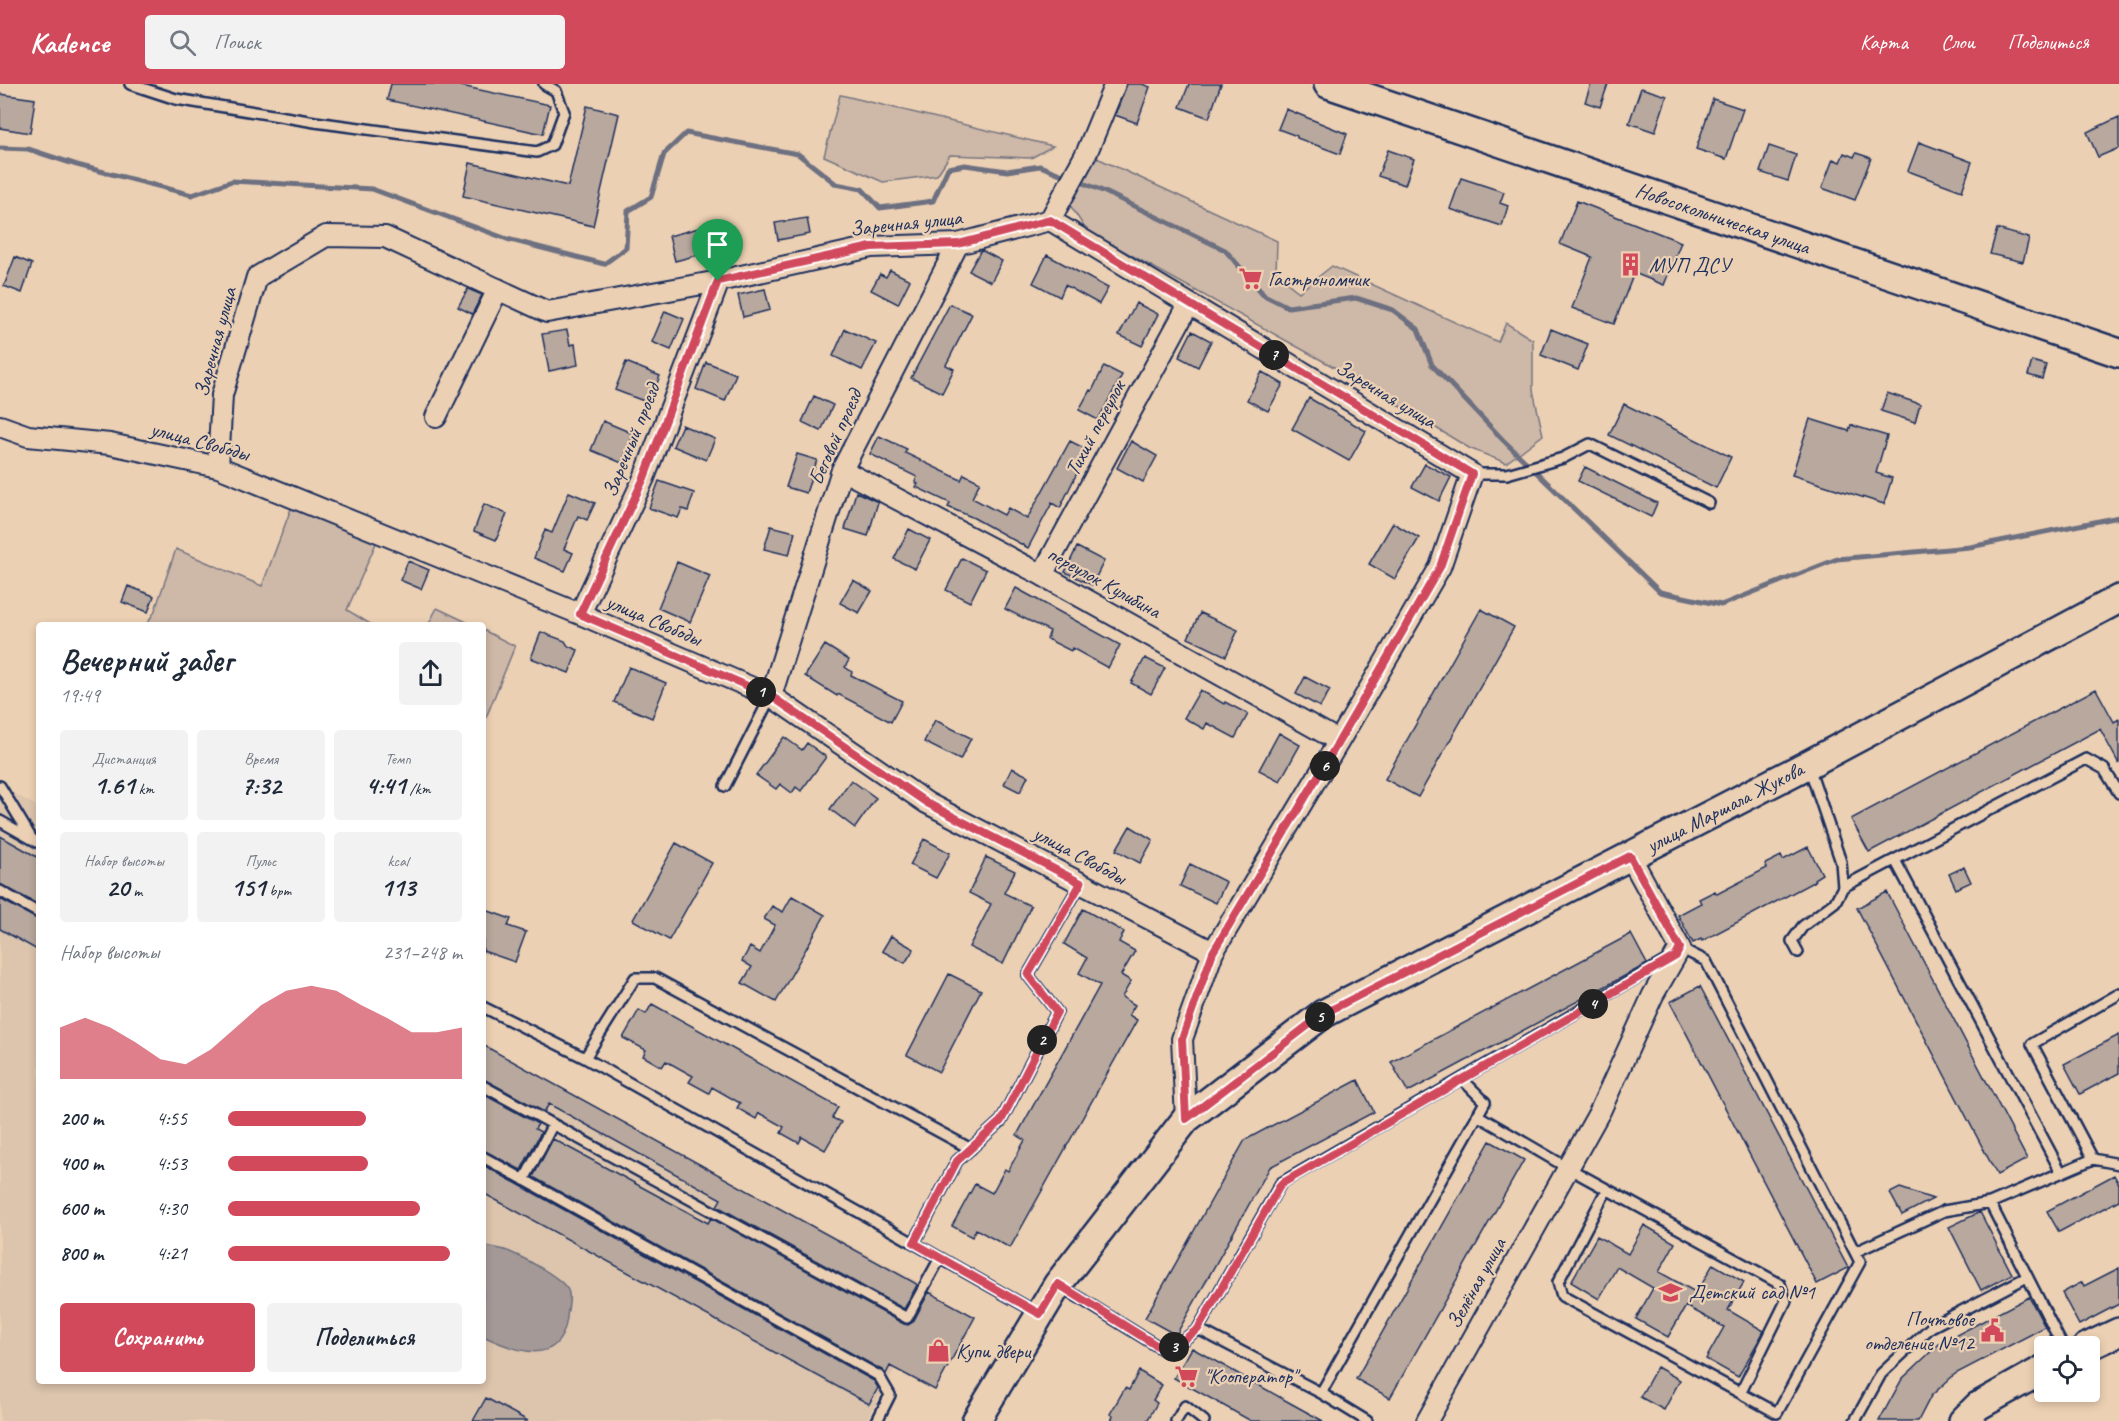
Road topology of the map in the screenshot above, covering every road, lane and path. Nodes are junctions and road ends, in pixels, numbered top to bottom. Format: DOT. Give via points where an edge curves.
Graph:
graph roads {
  1 [pos="130,84"];
  2 [pos="544,84"];
  3 [pos="1115,84"];
  4 [pos="1328,84"];
  5 [pos="1050,220"];
  6 [pos="958,244"];
  7 [pos="718,281"];
  8 [pos="498,289"];
  9 [pos="1189,304"];
  10 [pos="2119,353"];
  11 [pos="436,417"];
  12 [pos="0,426"];
  13 [pos="218,467"];
  14 [pos="842,470"];
  15 [pos="1472,474"];
  16 [pos="1709,503"];
  17 [pos="1042,575"];
  18 [pos="2119,599"];
  19 [pos="580,614"];
  20 [pos="771,696"];
  21 [pos="1339,741"];
  22 [pos="1807,765"];
  23 [pos="0,786"];
  24 [pos="725,786"];
  25 [pos="2119,793"];
  26 [pos="0,821"];
  27 [pos="35,841"];
  28 [pos="1630,856"];
  29 [pos="1896,860"];
  30 [pos="1081,883"];
  31 [pos="1843,888"];
  32 [pos="0,891"];
  33 [pos="36,911"];
  34 [pos="1213,952"];
  35 [pos="1678,952"];
  36 [pos="1798,952"];
  37 [pos="2119,994"];
  38 [pos="486,1008"];
  39 [pos="585,1058"];
  40 [pos="1462,1079"];
  41 [pos="486,1088"];
  42 [pos="1478,1114"];
  43 [pos="1186,1119"];
  44 [pos="553,1124"];
  45 [pos="971,1149"];
  46 [pos="486,1159"];
  47 [pos="2093,1159"];
  48 [pos="2119,1164"];
  49 [pos="1568,1168"];
  50 [pos="2061,1172"];
  51 [pos="524,1180"];
  52 [pos="1607,1189"];
  53 [pos="1990,1203"];
  54 [pos="914,1243"];
  55 [pos="1855,1252"];
  56 [pos="940,1258"];
  57 [pos="2027,1277"];
  58 [pos="1058,1284"];
  59 [pos="1040,1314"];
  60 [pos="1198,1329"];
  61 [pos="2119,1332"];
  62 [pos="2057,1336"];
  63 [pos="2100,1341"];
  64 [pos="2034,1375"];
  65 [pos="1741,1392"];
  66 [pos="1321,1393"];
  67 [pos="1774,1417"];
  68 [pos="877,1421"];
  69 [pos="976,1421"];
  70 [pos="1176,1421"];
  71 [pos="1204,1421"];
  72 [pos="1367,1421"];
  73 [pos="1426,1421"];
  74 [pos="1855,1421"];
  75 [pos="1963,1421"];
  1 -- 2 [label="lane" via="176,99 245,111 537,152 552,145 564,112 556,91"];
  3 -- 5 [label="street"];
  4 -- 10 [label="street, Новосокольническая улица"];
  5 -- 6 [label="street, Заречная улица"];
  5 -- 9 [label="street, Заречная улица"];
  6 -- 7 [label="street, Заречная улица" via="871,247"];
  6 -- 14 [label="street, Беговой проезд"];
  7 -- 8 [label="street, Заречная улица" via="547,312"];
  7 -- 19 [label="street, Заречный проезд" via="644,478"];
  8 -- 11 [label="street"];
  8 -- 13 [label="street, Заречная улица" via="385,237 326,236 257,277 222,394"];
  9 -- 15 [label="street, Заречная улица"];
  9 -- 17 [label="street, Тихий переулок"];
  12 -- 13 [label="street, улица Свободы" via="28,436 110,444"];
  13 -- 19 [label="street, улица Свободы"];
  14 -- 17 [label="street, переулок Кулибина"];
  14 -- 20 [label="street, Беговой проезд"];
  15 -- 16 [label="lane" via="1507,474 1563,458 1590,444"];
  15 -- 21 [label="street" via="1440,567"];
  17 -- 21 [label="street, переулок Кулибина"];
  18 -- 22 [label="street, улица Маршала Жукова"];
  19 -- 20 [label="street, улица Свободы"];
  20 -- 24 [label="lane"];
  20 -- 30 [label="street, улица Свободы" via="927,803"];
  21 -- 34 [label="street"];
  22 -- 28 [label="street, улица Маршала Жукова"];
  22 -- 31 [label="lane" via="1838,852"];
  23 -- 27 [label="lane"];
  25 -- 29 [label="lane" via="2104,769 2086,759"];
  26 -- 27 [label="lane"];
  28 -- 35 [label="street"];
  28 -- 43 [label="street, улица Маршала Жукова" via="1323,1014"];
  29 -- 31 [label="lane"];
  29 -- 50 [label="lane"];
  30 -- 34 [label="street, улица Свободы"];
  30 -- 45 [label="lane" via="1028,975 1057,1012 1001,1121"];
  31 -- 36 [label="lane" via="1835,902 1803,926 1792,941"];
  32 -- 33 [label="lane"];
  34 -- 43 [label="street" via="1182,1039"];
  35 -- 40 [label="lane"];
  35 -- 49 [label="street, Зелёная улица"];
  35 -- 55 [label="lane" via="1706,961"];
  37 -- 47 [label="lane" via="2032,1044"];
  38 -- 39 [label="lane"];
  39 -- 45 [label="lane" via="635,978 655,978"];
  39 -- 54 [label="lane"];
  40 -- 42 [label="lane" via="1485,1102"];
  40 -- 60 [label="lane" via="1281,1184"];
  41 -- 44 [label="lane"];
  42 -- 49 [label="lane"];
  42 -- 66 [label="lane"];
  43 -- 58 [label="street, улица Маршала Жукова"];
  44 -- 51 [label="lane"];
  44 -- 56 [label="lane" via="906,1318"];
  45 -- 54 [label="lane" via="957,1161"];
  46 -- 51 [label="lane"];
  47 -- 48 [label="lane"];
  47 -- 50 [label="lane"];
  49 -- 52 [label="lane"];
  49 -- 73 [label="street, Зелёная улица"];
  50 -- 53 [label="lane"];
  51 -- 68 [label="lane" via="879,1376 890,1395"];
  52 -- 65 [label="lane" via="1780,1284 1786,1300"];
  52 -- 65 [label="lane" via="1558,1282 1562,1296"];
  53 -- 55 [label="lane" via="1944,1211"];
  53 -- 57 [label="lane"];
  54 -- 56 [label="lane"];
  55 -- 67 [label="lane" via="1860,1262"];
  56 -- 59 [label="lane"];
  57 -- 62 [label="lane"];
  57 -- 74 [label="lane" via="1931,1328 1881,1374"];
  58 -- 59 [label="street, улица Маршала Жукова"];
  58 -- 60 [label="lane" via="1167,1352"];
  59 -- 69 [label="street, улица Маршала Жукова"];
  60 -- 66 [label="lane"];
  61 -- 63 [label="street"];
  64 -- 75 [label="street" via="1978,1406"];
  65 -- 67 [label="lane"];
  66 -- 72 [label="lane"];
  70 -- 71 [label="lane" via="1185,1406"];
}
